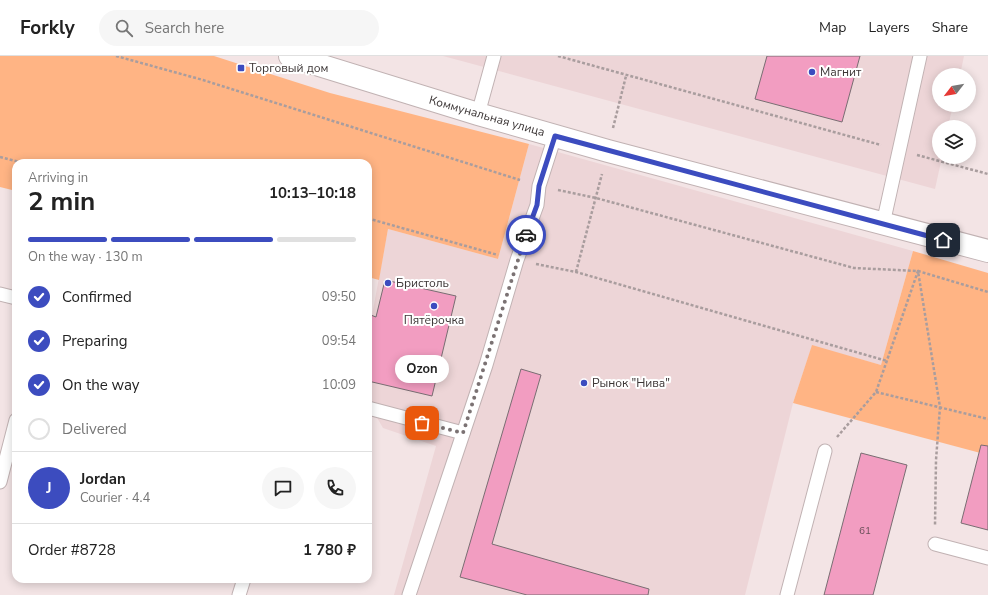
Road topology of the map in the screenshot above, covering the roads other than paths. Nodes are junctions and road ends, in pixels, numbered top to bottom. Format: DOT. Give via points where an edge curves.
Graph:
graph roads {
  1 [pos="290,56"];
  2 [pos="494,56"];
  3 [pos="920,56"];
  4 [pos="478,114"];
  5 [pos="555,136"];
  6 [pos="883,224"];
  7 [pos="988,251"];
  8 [pos="0,294"];
  9 [pos="12,297"];
  10 [pos="372,409"];
  11 [pos="463,433"];
  12 [pos="12,436"];
  13 [pos="825,451"];
  14 [pos="0,482"];
  15 [pos="935,544"];
  16 [pos="988,558"];
  17 [pos="243,583"];
  18 [pos="240,595"];
  19 [pos="409,595"];
  20 [pos="787,595"];
  1 -- 4 [label="main road, Коммунальная улица"];
  2 -- 4 [label="lane"];
  3 -- 6 [label="lane"];
  4 -- 5 [label="main road, Коммунальная улица"];
  5 -- 6 [label="main road, Коммунальная улица"];
  5 -- 11 [label="lane" via="539,186 537,205 517,260"];
  6 -- 7 [label="main road, Коммунальная улица"];
  8 -- 9 [label="lane"];
  10 -- 11 [label="lane"];
  11 -- 19 [label="lane"];
  12 -- 14 [label="lane"];
  13 -- 20 [label="lane"];
  15 -- 16 [label="lane"];
  17 -- 18 [label="lane"];
}
